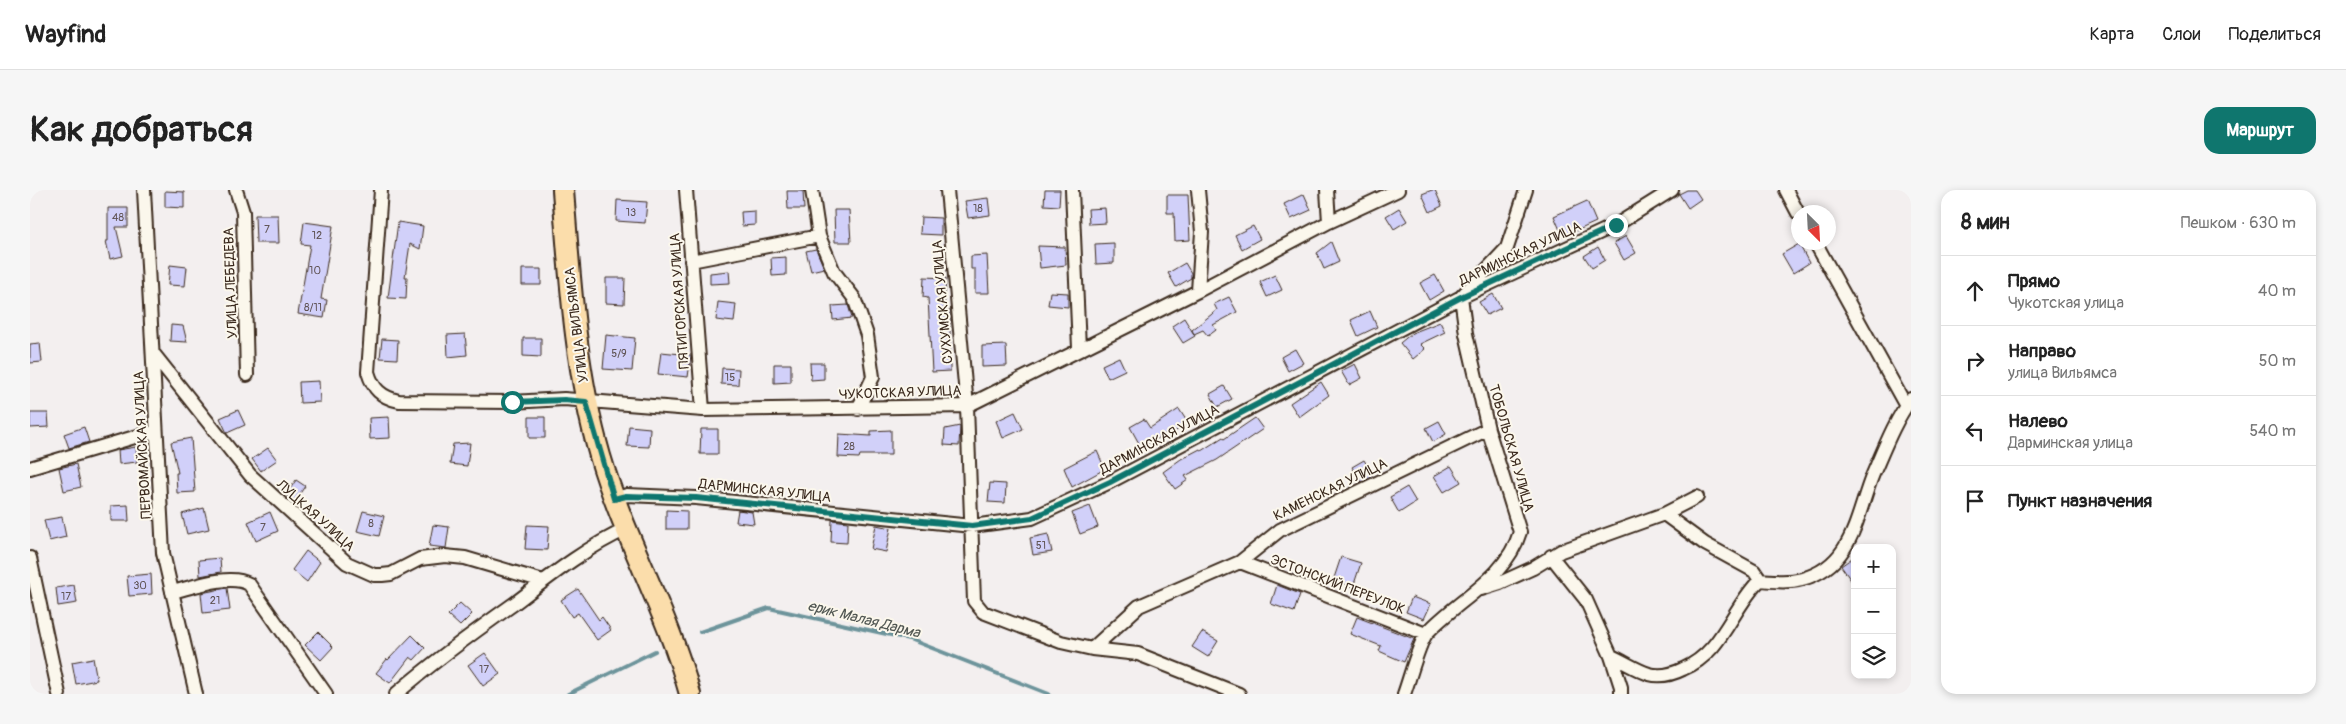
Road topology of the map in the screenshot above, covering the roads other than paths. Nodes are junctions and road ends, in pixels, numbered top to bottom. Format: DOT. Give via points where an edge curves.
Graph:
graph roads {
  1 [pos="144,190"];
  2 [pos="236,190"];
  3 [pos="381,190"];
  4 [pos="563,190"];
  5 [pos="686,190"];
  6 [pos="812,190"];
  7 [pos="947,190"];
  8 [pos="1072,190"];
  9 [pos="1198,190"];
  10 [pos="1327,190"];
  11 [pos="1398,190"];
  12 [pos="1526,190"];
  13 [pos="1672,190"];
  14 [pos="1786,190"];
  15 [pos="1794,205"];
  16 [pos="1329,222"];
  17 [pos="818,236"];
  18 [pos="1820,250"];
  19 [pos="692,261"];
  20 [pos="1198,291"];
  21 [pos="1461,297"];
  22 [pos="1079,348"];
  23 [pos="152,353"];
  24 [pos="247,375"];
  25 [pos="586,402"];
  26 [pos="1908,402"];
  27 [pos="967,406"];
  28 [pos="858,409"];
  29 [pos="702,410"];
  30 [pos="1488,429"];
  31 [pos="155,431"];
  32 [pos="30,468"];
  33 [pos="1697,497"];
  34 [pos="614,499"];
  35 [pos="1664,514"];
  36 [pos="972,526"];
  37 [pos="627,529"];
  38 [pos="1551,556"];
  39 [pos="30,558"];
  40 [pos="1240,562"];
  41 [pos="1760,580"];
  42 [pos="543,582"];
  43 [pos="1478,590"];
  44 [pos="172,592"];
  45 [pos="1426,634"];
  46 [pos="1092,649"];
  47 [pos="1611,656"];
  48 [pos="59,694"];
  49 [pos="196,694"];
  50 [pos="326,694"];
  51 [pos="396,694"];
  52 [pos="690,694"];
  53 [pos="1239,694"];
  54 [pos="1404,694"];
  55 [pos="1621,694"];
  1 -- 23 [label="street, ПЕРВОМАЙСКАЯ УЛИЦА"];
  2 -- 24 [label="street, УЛИЦА ЛЕБЕДЕВА" via="243,212"];
  3 -- 25 [label="street, ЧУКОТСКАЯ УЛИЦА" via="368,372 376,390 386,398 399,401"];
  4 -- 25 [label="main road, УЛИЦА ВИЛЬЯМСА" via="574,316"];
  5 -- 19 [label="street, ПЯТИГОРСКАЯ УЛИЦА"];
  6 -- 17 [label="street"];
  7 -- 27 [label="street, СУХУМСКАЯ УЛИЦА"];
  8 -- 22 [label="street"];
  9 -- 20 [label="street" via="1202,232"];
  10 -- 16 [label="street"];
  11 -- 16 [label="street, ЧУКОТСКАЯ УЛИЦА"];
  12 -- 21 [label="street" via="1507,248"];
  13 -- 21 [label="street, ДАРМИНСКАЯ УЛИЦА" via="1616,225"];
  14 -- 15 [label="street"];
  16 -- 20 [label="street, ЧУКОТСКАЯ УЛИЦА"];
  17 -- 19 [label="street"];
  17 -- 28 [label="street" via="834,272 854,298 867,335 873,377"];
  18 -- 26 [label="street"];
  19 -- 29 [label="street, ПЯТИГОРСКАЯ УЛИЦА"];
  20 -- 22 [label="street, ЧУКОТСКАЯ УЛИЦА"];
  21 -- 30 [label="street, ТОБОЛЬСКАЯ УЛИЦА" via="1466,334"];
  21 -- 36 [label="street, ДАРМИНСКАЯ УЛИЦА" via="1110,482 1032,518"];
  22 -- 27 [label="street, ЧУКОТСКАЯ УЛИЦА"];
  23 -- 31 [label="street, ПЕРВОМАЙСКАЯ УЛИЦА"];
  23 -- 42 [label="street, ЛУЦКАЯ УЛИЦА" via="250,475 347,563 374,575 382,575 391,574 420,559 445,556 465,558"];
  25 -- 29 [label="street, ЧУКОТСКАЯ УЛИЦА"];
  25 -- 34 [label="main road, УЛИЦА ВИЛЬЯМСА"];
  26 -- 41 [label="street" via="1873,475 1848,545 1834,561 1815,574 1789,582"];
  27 -- 28 [label="street, ЧУКОТСКАЯ УЛИЦА"];
  27 -- 36 [label="street, СУХУМСКАЯ УЛИЦА"];
  28 -- 29 [label="street, ЧУКОТСКАЯ УЛИЦА"];
  30 -- 40 [label="street, КАМЕНСКАЯ УЛИЦА" via="1280,530"];
  30 -- 43 [label="street, ТОБОЛЬСКАЯ УЛИЦА" via="1520,532 1509,557"];
  31 -- 32 [label="street"];
  31 -- 44 [label="street, ПЕРВОМАЙСКАЯ УЛИЦА" via="163,553"];
  33 -- 35 [label="street"];
  34 -- 36 [label="street, ДАРМИНСКАЯ УЛИЦА" via="626,496 696,498"];
  34 -- 37 [label="main road, УЛИЦА ВИЛЬЯМСА"];
  35 -- 38 [label="street"];
  35 -- 41 [label="street" via="1705,544 1754,572"];
  36 -- 46 [label="street, СУХУМСКАЯ УЛИЦА" via="972,590 974,601 984,612 1060,642"];
  37 -- 42 [label="street"];
  37 -- 52 [label="main road, УЛИЦА ВИЛЬЯМСА" via="668,625"];
  38 -- 43 [label="street" via="1533,568"];
  38 -- 47 [label="street" via="1586,600"];
  39 -- 48 [label="street"];
  40 -- 45 [label="street, ЭСТОНСКИЙ ПЕРЕУЛОК"];
  40 -- 46 [label="street, КАМЕНСКАЯ УЛИЦА" via="1139,606"];
  41 -- 47 [label="street" via="1726,632 1705,657 1692,665 1676,672 1649,674"];
  42 -- 51 [label="street"];
  43 -- 45 [label="street, ТОБОЛЬСКАЯ УЛИЦА"];
  44 -- 49 [label="street, ПЕРВОМАЙСКАЯ УЛИЦА"];
  44 -- 50 [label="street" via="231,579 243,580"];
  45 -- 54 [label="street, ТОБОЛЬСКАЯ УЛИЦА"];
  46 -- 53 [label="street" via="1138,654"];
  47 -- 55 [label="street"];
}
